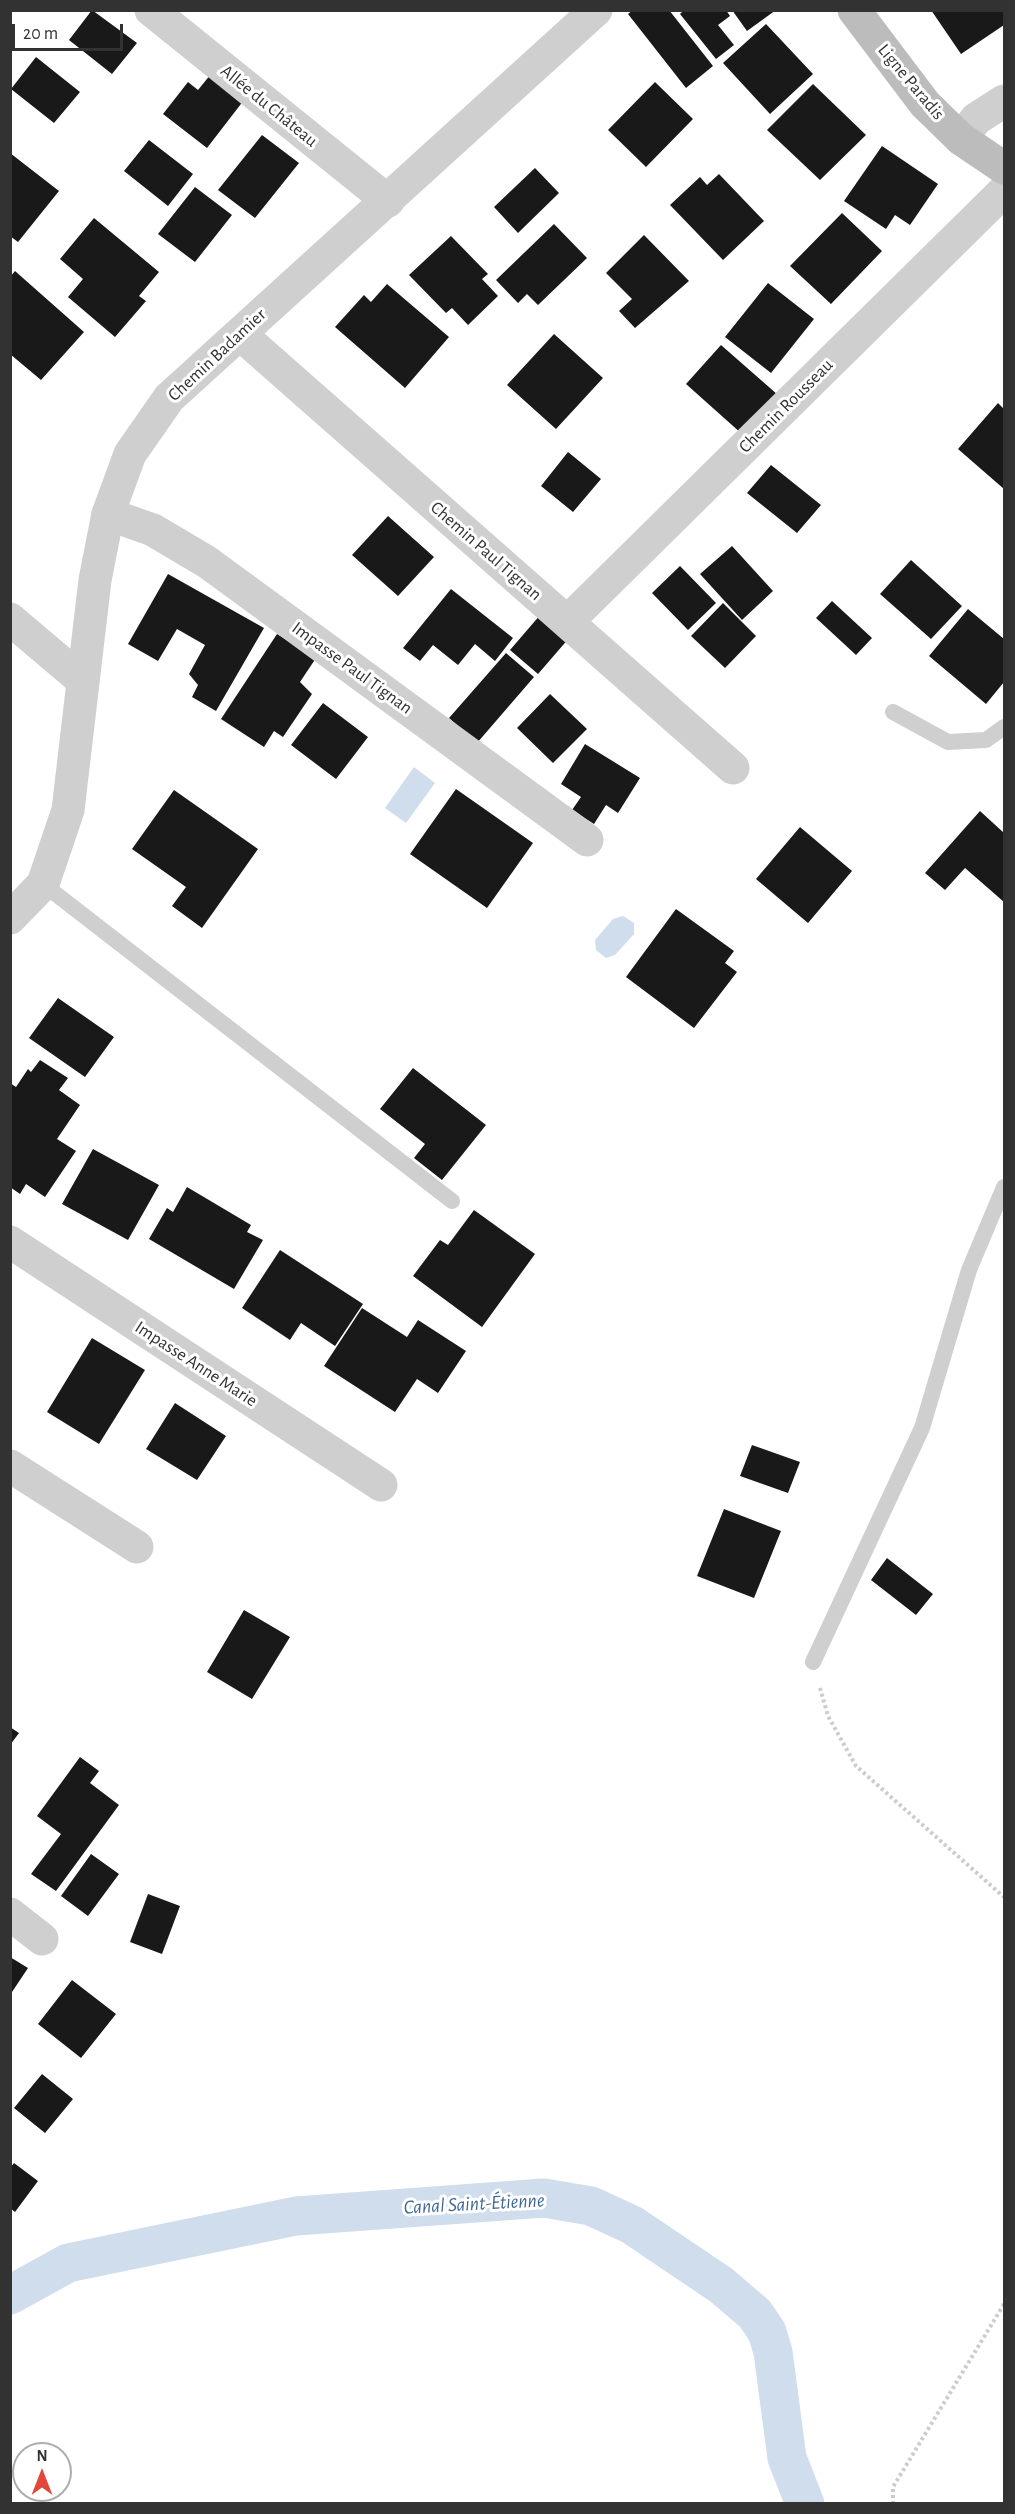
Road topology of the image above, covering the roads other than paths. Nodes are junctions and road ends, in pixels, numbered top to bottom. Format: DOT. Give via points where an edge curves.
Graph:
graph roads {
  1 [pos="151,10"];
  2 [pos="596,10"];
  3 [pos="854,10"];
  4 [pos="1005,101"];
  5 [pos="962,139"];
  6 [pos="1005,168"];
  7 [pos="1005,191"];
  8 [pos="388,201"];
  9 [pos="240,334"];
  10 [pos="108,514"];
  11 [pos="10,619"];
  12 [pos="567,622"];
  13 [pos="82,680"];
  14 [pos="893,712"];
  15 [pos="1005,726"];
  16 [pos="733,768"];
  17 [pos="587,840"];
  18 [pos="43,884"];
  19 [pos="10,918"];
  20 [pos="1005,1187"];
  21 [pos="452,1201"];
  22 [pos="10,1242"];
  23 [pos="10,1466"];
  24 [pos="381,1485"];
  25 [pos="137,1547"];
  26 [pos="813,1662"];
  27 [pos="10,1914"];
  28 [pos="42,1939"];
  1 -- 8 [label="street, Allée du Château"];
  2 -- 8 [label="street, Chemin Badamier"];
  3 -- 5 [label="main road, Ligne Paradis" via="925,104"];
  4 -- 5 [label="street" via="976,119"];
  5 -- 6 [label="main road, Ligne Paradis"];
  7 -- 12 [label="street, Chemin Rousseau"];
  8 -- 9 [label="street, Chemin Badamier"];
  9 -- 10 [label="street, Chemin Badamier" via="169,398 130,454"];
  9 -- 12 [label="street, Chemin Paul Tignan"];
  10 -- 13 [label="street, Chemin Badamier"];
  10 -- 17 [label="street, Impasse Paul Tignan" via="153,530 207,562"];
  11 -- 13 [label="street"];
  12 -- 16 [label="street, Chemin Paul Tignan"];
  13 -- 18 [label="street, Chemin Badamier" via="68,810"];
  14 -- 15 [label="lane" via="948,742 986,740"];
  18 -- 19 [label="street, Chemin Badamier"];
  18 -- 21 [label="lane"];
  20 -- 26 [label="lane" via="969,1270 922,1428"];
  22 -- 24 [label="street, Impasse Anne Marie"];
  23 -- 25 [label="street"];
  27 -- 28 [label="street"];
}
